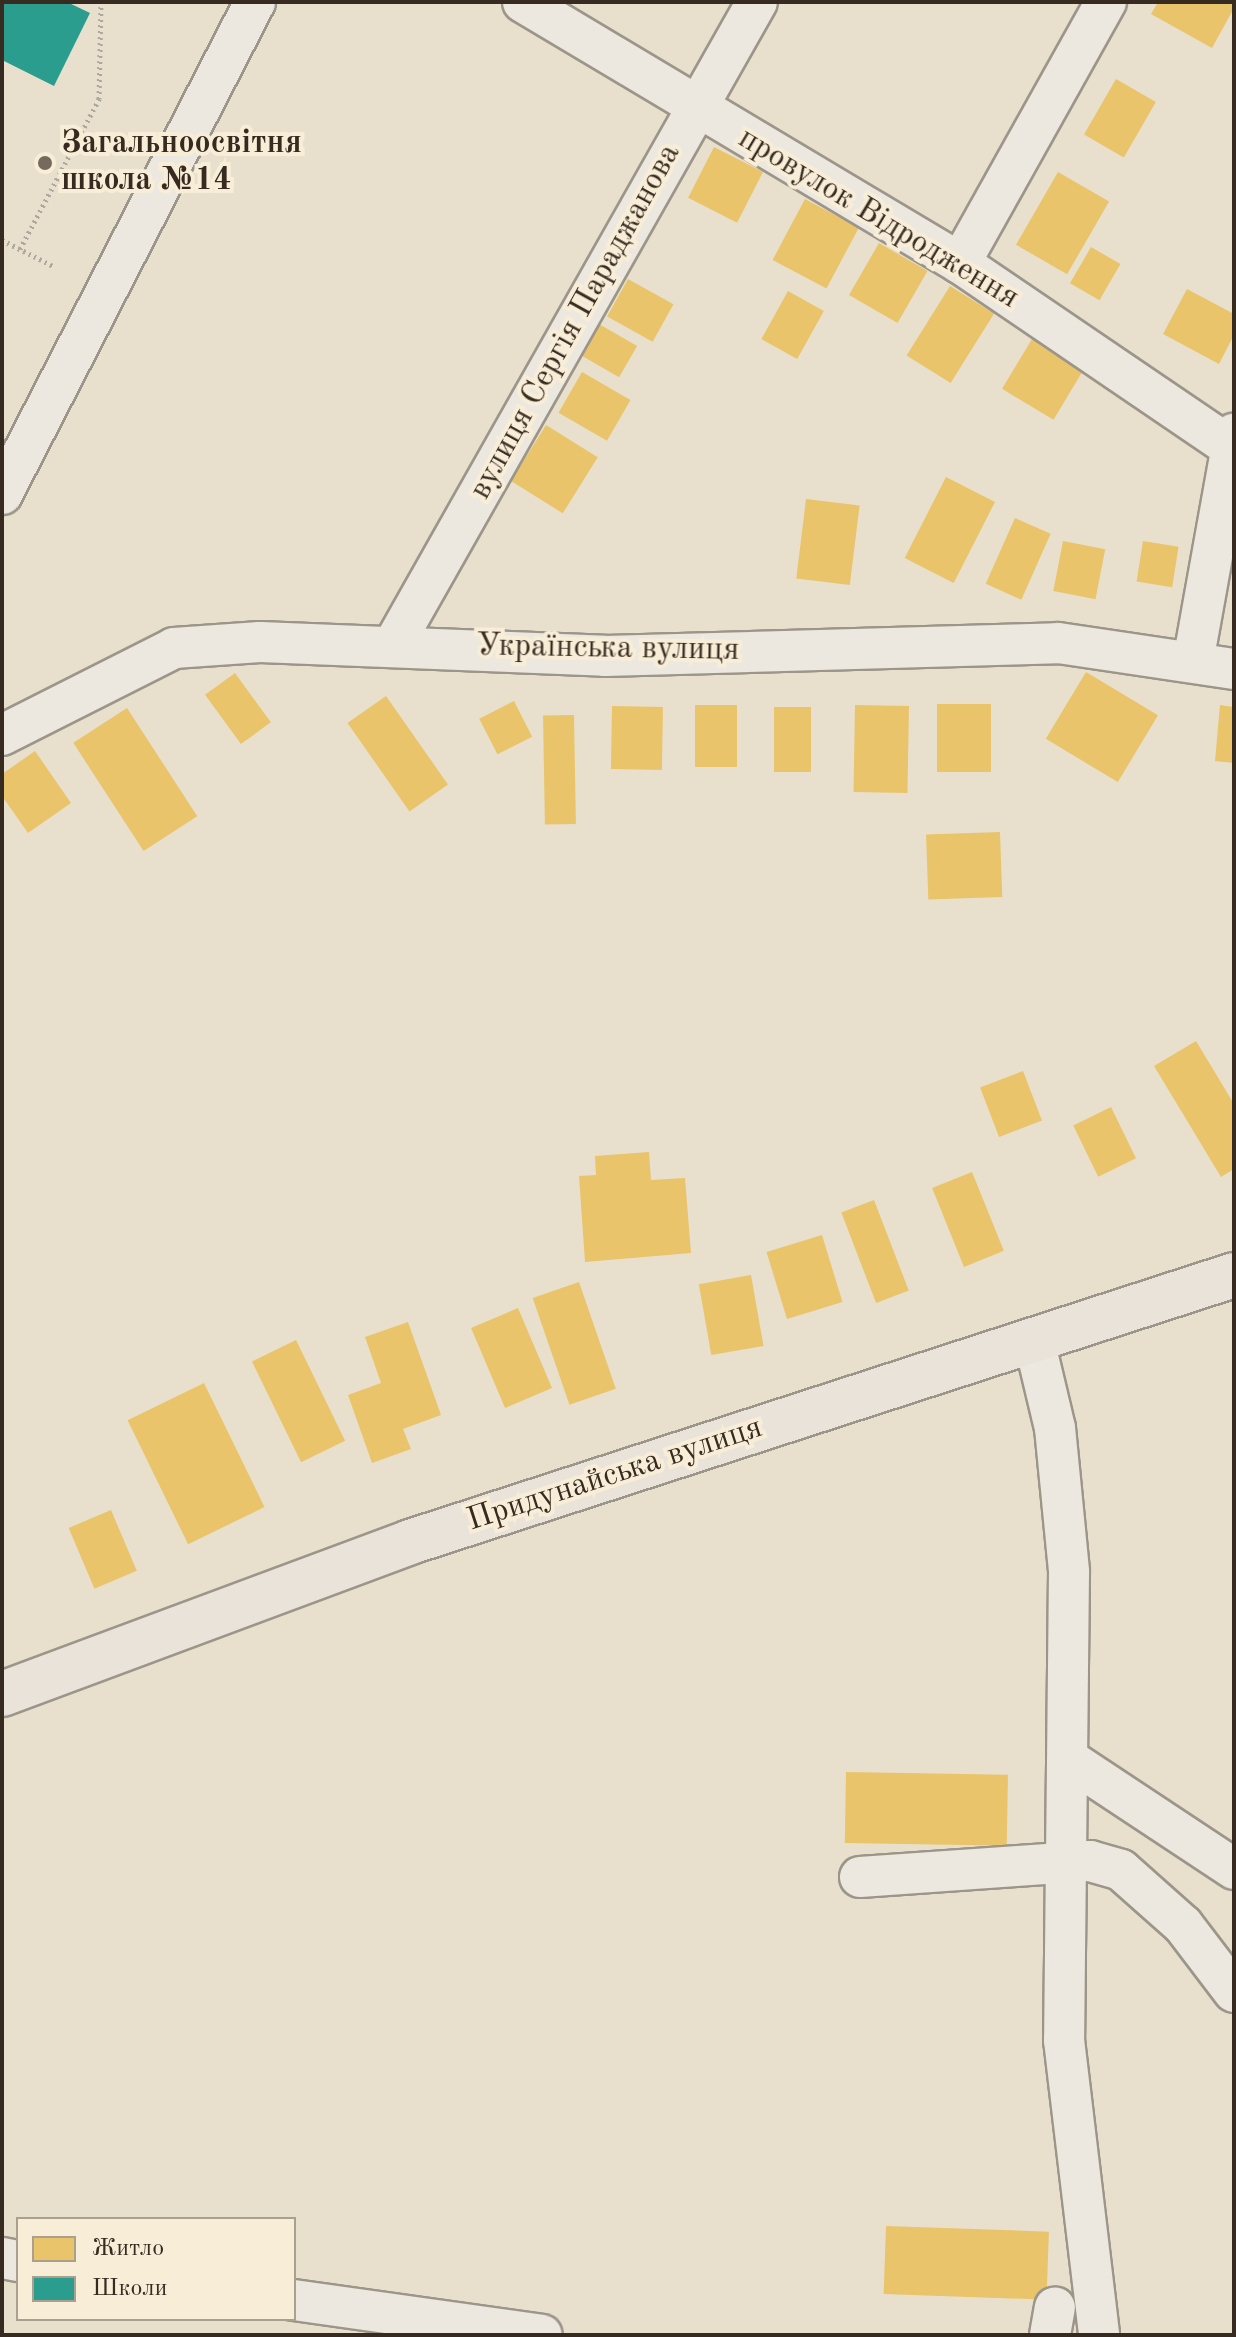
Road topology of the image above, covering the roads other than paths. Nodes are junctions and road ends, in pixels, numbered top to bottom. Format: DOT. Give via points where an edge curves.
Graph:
graph roads {
  1 [pos="255,2"];
  2 [pos="523,2"];
  3 [pos="757,2"];
  4 [pos="1106,2"];
  5 [pos="695,110"];
  6 [pos="960,263"];
  7 [pos="1231,439"];
  8 [pos="2,494"];
  9 [pos="395,642"];
  10 [pos="1193,662"];
  11 [pos="1234,669"];
  12 [pos="2,735"];
  13 [pos="1234,1275"];
  14 [pos="1034,1340"];
  15 [pos="2,1694"];
  16 [pos="1068,1759"];
  17 [pos="1062,1862"];
  18 [pos="1234,1869"];
  19 [pos="860,1877"];
  20 [pos="1234,1992"];
  21 [pos="296,2300"];
  22 [pos="542,2335"];
  23 [pos="1099,2335"];
  1 -- 8 [label="street"];
  2 -- 5 [label="street, провулок Відродження"];
  3 -- 5 [label="street, вулиця Сергія Параджанова"];
  4 -- 6 [label="street"];
  5 -- 6 [label="street, провулок Відродження"];
  5 -- 9 [label="street, вулиця Сергія Параджанова"];
  6 -- 7 [label="street, провулок Відродження"];
  7 -- 10 [label="street"];
  9 -- 10 [label="street, Українська вулиця" via="605,656 1058,643"];
  9 -- 12 [label="street, Українська вулиця" via="174,648"];
  10 -- 11 [label="street, Українська вулиця"];
  13 -- 14 [label="main road, Придунайська вулиця"];
  14 -- 15 [label="main road, Придунайська вулиця" via="410,1542"];
  14 -- 16 [label="street" via="1064,1500"];
  16 -- 17 [label="street"];
  16 -- 18 [label="street"];
  17 -- 19 [label="street"];
  17 -- 20 [label="street" via="1121,1870 1183,1925"];
  17 -- 23 [label="street" via="1064,2040"];
  21 -- 22 [label="street"];
}
